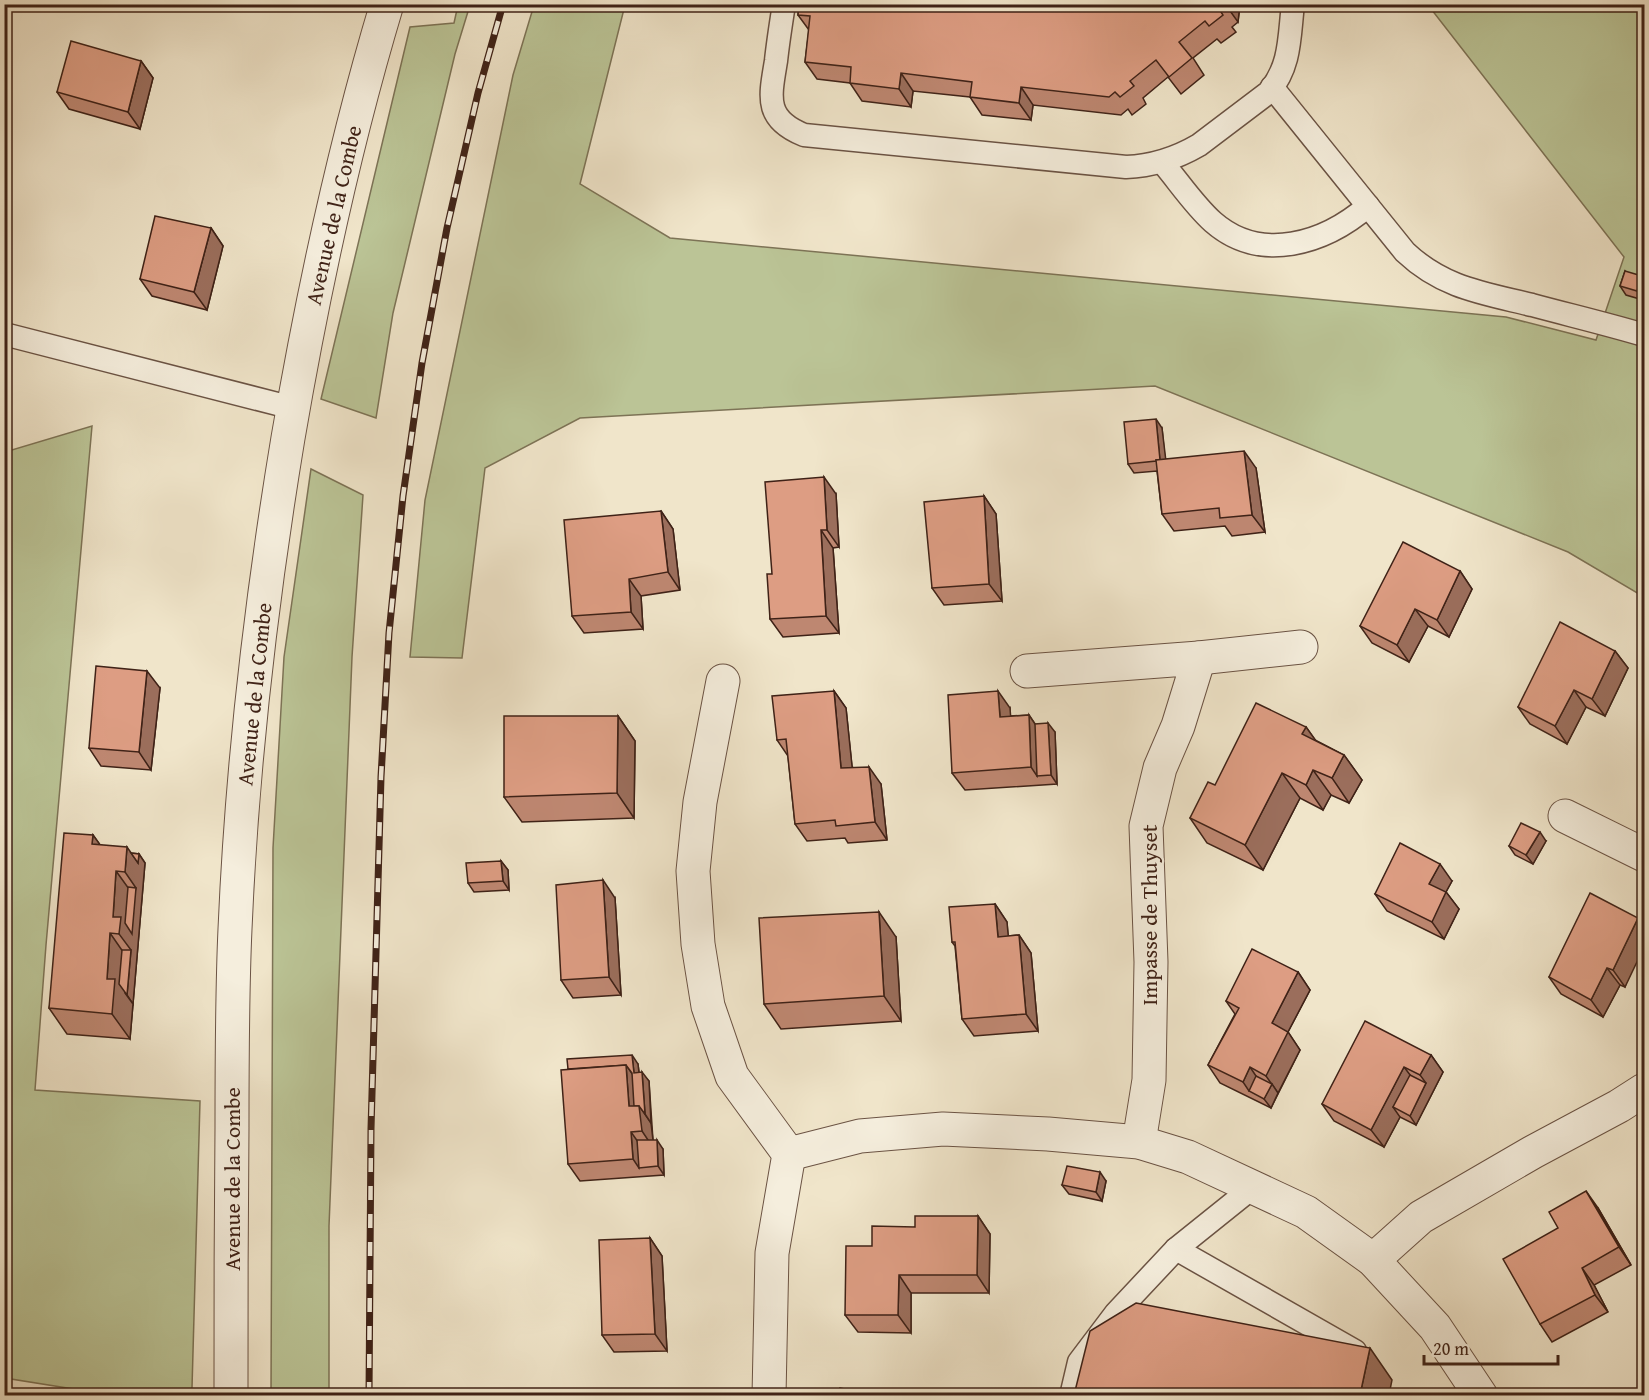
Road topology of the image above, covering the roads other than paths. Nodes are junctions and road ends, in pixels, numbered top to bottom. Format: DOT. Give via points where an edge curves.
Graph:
graph roads {
  1 [pos="387,4"];
  2 [pos="784,4"];
  3 [pos="1293,4"];
  4 [pos="1272,87"];
  5 [pos="1162,162"];
  6 [pos="1368,206"];
  7 [pos="4,334"];
  8 [pos="1644,334"];
  9 [pos="293,408"];
  10 [pos="1301,647"];
  11 [pos="1199,658"];
  12 [pos="1028,671"];
  13 [pos="723,681"];
  14 [pos="1565,816"];
  15 [pos="1644,855"];
  16 [pos="1644,1090"];
  17 [pos="1139,1142"];
  18 [pos="789,1154"];
  19 [pos="1252,1188"];
  20 [pos="1176,1249"];
  21 [pos="1373,1260"];
  22 [pos="1355,1351"];
  23 [pos="231,1395"];
  24 [pos="769,1395"];
  25 [pos="1071,1395"];
  26 [pos="1481,1395"];
  1 -- 9 [label="street, Avenue de la Combe" via="330,222"];
  2 -- 5 [label="lane" via="771,101 779,119 804,135 1126,167"];
  3 -- 4 [label="lane" via="1286,62"];
  4 -- 5 [label="lane" via="1199,145"];
  4 -- 6 [label="lane"];
  5 -- 6 [label="lane" via="1214,222 1234,235 1257,242 1289,244 1327,234"];
  6 -- 8 [label="lane" via="1405,252 1446,281"];
  7 -- 9 [label="lane"];
  9 -- 23 [label="street, Avenue de la Combe" via="260,621 240,839 232,1022"];
  10 -- 11 [label="street"];
  11 -- 12 [label="street"];
  11 -- 17 [label="street, Impasse de Thuyset" via="1160,768 1146,826 1151,974 1149,1080"];
  13 -- 18 [label="street" via="700,802 694,860 698,944 708,1006 732,1076"];
  14 -- 15 [label="street"];
  16 -- 21 [label="street" via="1421,1217"];
  17 -- 18 [label="street" via="943,1129 860,1136"];
  17 -- 19 [label="street" via="1188,1157"];
  18 -- 24 [label="street" via="772,1253"];
  19 -- 20 [label="lane"];
  19 -- 21 [label="street" via="1306,1212"];
  20 -- 22 [label="lane"];
  20 -- 25 [label="lane" via="1116,1313 1079,1362"];
  21 -- 26 [label="street" via="1435,1327"];
}
